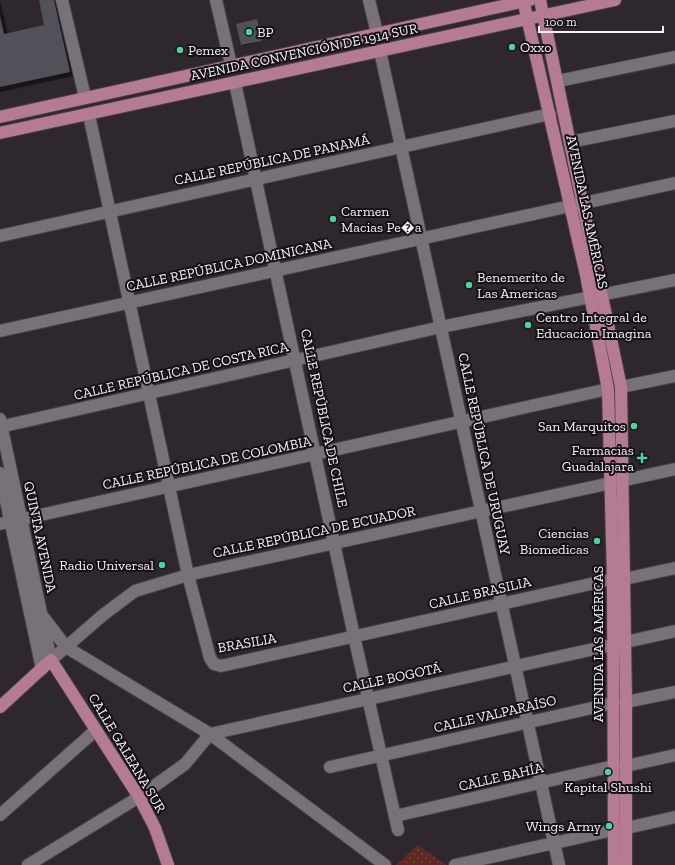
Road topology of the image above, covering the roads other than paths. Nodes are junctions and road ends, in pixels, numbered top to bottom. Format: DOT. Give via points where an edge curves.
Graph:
graph roads {
  1 [pos="64,0"];
  2 [pos="216,0"];
  3 [pos="369,0"];
  4 [pos="526,0"];
  5 [pos="540,0"];
  6 [pos="615,0"];
  7 [pos="543,15"];
  8 [pos="527,18"];
  9 [pos="376,34"];
  10 [pos="380,50"];
  11 [pos="675,57"];
  12 [pos="231,65"];
  13 [pos="558,81"];
  14 [pos="235,83"];
  15 [pos="85,97"];
  16 [pos="550,114"];
  17 [pos="89,115"];
  18 [pos="0,117"];
  19 [pos="675,121"];
  20 [pos="0,134"];
  21 [pos="570,142"];
  22 [pos="401,147"];
  23 [pos="256,179"];
  24 [pos="675,183"];
  25 [pos="583,202"];
  26 [pos="570,204"];
  27 [pos="109,211"];
  28 [pos="0,236"];
  29 [pos="421,237"];
  30 [pos="276,269"];
  31 [pos="675,280"];
  32 [pos="597,296"];
  33 [pos="129,302"];
  34 [pos="441,327"];
  35 [pos="0,331"];
  36 [pos="296,360"];
  37 [pos="675,376"];
  38 [pos="621,387"];
  39 [pos="608,389"];
  40 [pos="150,393"];
  41 [pos="462,422"];
  42 [pos="1,424"];
  43 [pos="316,454"];
  44 [pos="675,469"];
  45 [pos="0,472"];
  46 [pos="617,481"];
  47 [pos="170,486"];
  48 [pos="481,511"];
  49 [pos="11,521"];
  50 [pos="335,543"];
  51 [pos="675,568"];
  52 [pos="188,575"];
  53 [pos="619,579"];
  54 [pos="502,603"];
  55 [pos="42,615"];
  56 [pos="675,631"];
  57 [pos="354,636"];
  58 [pos="619,643"];
  59 [pos="66,647"];
  60 [pos="51,660"];
  61 [pos="516,666"];
  62 [pos="42,669"];
  63 [pos="675,692"];
  64 [pos="369,698"];
  65 [pos="626,702"];
  66 [pos="614,703"];
  67 [pos="0,707"];
  68 [pos="528,722"];
  69 [pos="96,730"];
  70 [pos="210,734"];
  71 [pos="382,756"];
  72 [pos="675,756"];
  73 [pos="620,766"];
  74 [pos="330,767"];
  75 [pos="541,783"];
  76 [pos="139,797"];
  77 [pos="0,815"];
  78 [pos="394,816"];
  79 [pos="675,817"];
  80 [pos="627,828"];
  81 [pos="398,830"];
  82 [pos="613,830"];
  83 [pos="554,843"];
  84 [pos="28,865"];
  85 [pos="168,865"];
  86 [pos="385,865"];
  87 [pos="455,865"];
  88 [pos="559,865"];
  89 [pos="614,865"];
  90 [pos="626,865"];
  1 -- 15 [label="street"];
  2 -- 12 [label="street"];
  3 -- 9 [label="street"];
  4 -- 8 [label="main road, AVENIDA LAS AMÉRICAS"];
  4 -- 9 [label="main road, AVENIDA CONVENCIÓN DE 1914 SUR"];
  5 -- 7 [label="main road, AVENIDA LAS AMÉRICAS"];
  6 -- 7 [label="main road, AVENIDA CONVENCIÓN DE 1914 SUR"];
  7 -- 8 [label="main road, AVENIDA CONVENCIÓN DE 1914 SUR"];
  7 -- 13 [label="main road, AVENIDA LAS AMÉRICAS"];
  8 -- 10 [label="main road, AVENIDA CONVENCIÓN DE 1914 SUR"];
  8 -- 16 [label="main road, AVENIDA LAS AMÉRICAS"];
  9 -- 12 [label="main road, AVENIDA CONVENCIÓN DE 1914 SUR"];
  10 -- 14 [label="main road, AVENIDA CONVENCIÓN DE 1914 SUR"];
  10 -- 22 [label="street, CALLE REPÚBLICA DE URUGUAY"];
  11 -- 13 [label="street"];
  12 -- 15 [label="main road, AVENIDA CONVENCIÓN DE 1914 SUR"];
  13 -- 21 [label="main road, AVENIDA LAS AMÉRICAS"];
  14 -- 17 [label="main road, AVENIDA CONVENCIÓN DE 1914 SUR"];
  14 -- 23 [label="street, CALLE REPÚBLICA DE CHILE"];
  15 -- 18 [label="main road, AVENIDA CONVENCIÓN DE 1914 SUR"];
  16 -- 22 [label="street, CALLE REPÚBLICA DE PANAMÁ"];
  16 -- 26 [label="main road, AVENIDA LAS AMÉRICAS"];
  17 -- 20 [label="main road, AVENIDA CONVENCIÓN DE 1914 SUR"];
  17 -- 27 [label="street"];
  19 -- 21 [label="street"];
  21 -- 25 [label="main road, AVENIDA LAS AMÉRICAS"];
  22 -- 23 [label="street, CALLE REPÚBLICA DE PANAMÁ"];
  22 -- 29 [label="street, CALLE REPÚBLICA DE URUGUAY"];
  23 -- 27 [label="street, CALLE REPÚBLICA DE PANAMÁ"];
  23 -- 30 [label="street, CALLE REPÚBLICA DE CHILE"];
  24 -- 25 [label="street, CALLE REPÚBLICA DOMINICANA"];
  25 -- 26 [label="street, CALLE REPÚBLICA DOMINICANA"];
  25 -- 32 [label="main road, AVENIDA LAS AMÉRICAS"];
  26 -- 29 [label="street, CALLE REPÚBLICA DOMINICANA"];
  26 -- 32 [label="main road, AVENIDA LAS AMÉRICAS"];
  27 -- 28 [label="street, CALLE REPÚBLICA DE PANAMÁ"];
  27 -- 33 [label="street"];
  29 -- 30 [label="street, CALLE REPÚBLICA DOMINICANA"];
  29 -- 34 [label="street, CALLE REPÚBLICA DE URUGUAY"];
  30 -- 33 [label="street, CALLE REPÚBLICA DOMINICANA"];
  30 -- 36 [label="street, CALLE REPÚBLICA DE CHILE"];
  31 -- 32 [label="street, CALLE REPÚBLICA DE COSTA RICA"];
  32 -- 34 [label="street, CALLE REPÚBLICA DE COSTA RICA"];
  32 -- 38 [label="main road, AVENIDA LAS AMÉRICAS"];
  32 -- 39 [label="main road, AVENIDA LAS AMÉRICAS"];
  33 -- 35 [label="street, CALLE REPÚBLICA DOMINICANA"];
  33 -- 40 [label="street"];
  34 -- 36 [label="street, CALLE REPÚBLICA DE COSTA RICA"];
  34 -- 41 [label="street, CALLE REPÚBLICA DE URUGUAY"];
  36 -- 40 [label="street, CALLE REPÚBLICA DE COSTA RICA"];
  36 -- 43 [label="street, CALLE REPÚBLICA DE CHILE"];
  37 -- 38 [label="street"];
  38 -- 46 [label="main road, AVENIDA LAS AMÉRICAS"];
  39 -- 41 [label="street, CALLE REPÚBLICA DE COLOMBIA"];
  39 -- 46 [label="main road, AVENIDA LAS AMÉRICAS"];
  40 -- 42 [label="street, CALLE REPÚBLICA DE COSTA RICA"];
  40 -- 47 [label="street"];
  41 -- 43 [label="street, CALLE REPÚBLICA DE COLOMBIA"];
  41 -- 48 [label="street, CALLE REPÚBLICA DE URUGUAY"];
  42 -- 49 [label="street, QUINTA AVENIDA"];
  43 -- 47 [label="street, CALLE REPÚBLICA DE COLOMBIA"];
  43 -- 50 [label="street, CALLE REPÚBLICA DE CHILE"];
  44 -- 46 [label="street, CALLE REPÚBLICA DE ECUADOR"];
  45 -- 49 [label="street, QUINTA AVENIDA"];
  46 -- 48 [label="street, CALLE REPÚBLICA DE ECUADOR"];
  46 -- 53 [label="main road, AVENIDA LAS AMÉRICAS"];
  47 -- 49 [label="street, CALLE REPÚBLICA DE COLOMBIA"];
  47 -- 52 [label="street"];
  48 -- 50 [label="street, CALLE REPÚBLICA DE ECUADOR"];
  48 -- 54 [label="street, CALLE REPÚBLICA DE URUGUAY"];
  49 -- 55 [label="street, QUINTA AVENIDA"];
  49 -- 62 [label="street, QUINTA AVENIDA"];
  50 -- 52 [label="street, CALLE REPÚBLICA DE ECUADOR"];
  50 -- 57 [label="street, CALLE REPÚBLICA DE CHILE"];
  51 -- 53 [label="street, CALLE BRASILIA"];
  52 -- 57 [label="street, BRASILIA" via="210,658 214,664 221,666"];
  52 -- 59 [label="street, CALLE REPÚBLICA DE ECUADOR" via="135,591"];
  53 -- 54 [label="street, CALLE BRASILIA"];
  53 -- 58 [label="main road, AVENIDA LAS AMÉRICAS"];
  54 -- 57 [label="street, CALLE BRASILIA"];
  54 -- 61 [label="street, CALLE REPÚBLICA DE URUGUAY"];
  55 -- 59 [label="street"];
  55 -- 60 [label="street, QUINTA AVENIDA"];
  56 -- 58 [label="street, CALLE BOGOTÁ"];
  57 -- 64 [label="street, CALLE REPÚBLICA DE CHILE"];
  58 -- 61 [label="street, CALLE BOGOTÁ"];
  58 -- 65 [label="main road, AVENIDA LAS AMÉRICAS"];
  58 -- 66 [label="main road, AVENIDA LAS AMÉRICAS"];
  59 -- 60 [label="street, CALLE REPÚBLICA DE ECUADOR"];
  59 -- 70 [label="street"];
  60 -- 62 [label="main road, CALLE REPÚBLICA DE ECUADOR"];
  60 -- 69 [label="main road, CALLE GALEANA SUR"];
  61 -- 64 [label="street, CALLE BOGOTÁ"];
  61 -- 68 [label="street, CALLE REPÚBLICA DE URUGUAY"];
  62 -- 67 [label="main road, CALLE REPÚBLICA DE ECUADOR"];
  63 -- 65 [label="street"];
  64 -- 70 [label="street, CALLE BOGOTÁ"];
  64 -- 71 [label="street, CALLE REPÚBLICA DE CHILE"];
  65 -- 73 [label="main road, AVENIDA LAS AMÉRICAS"];
  66 -- 68 [label="street, CALLE VALPARAÍSO"];
  66 -- 73 [label="main road, AVENIDA LAS AMÉRICAS"];
  68 -- 71 [label="street, CALLE VALPARAÍSO"];
  68 -- 75 [label="street, CALLE REPÚBLICA DE URUGUAY"];
  69 -- 76 [label="main road, CALLE GALEANA SUR"];
  69 -- 77 [label="street"];
  70 -- 76 [label="street" via="185,764"];
  70 -- 86 [label="street"];
  71 -- 74 [label="street, CALLE VALPARAÍSO"];
  71 -- 78 [label="street, CALLE REPÚBLICA DE CHILE"];
  72 -- 73 [label="street, CALLE BAHÍA"];
  73 -- 75 [label="street, CALLE BAHÍA"];
  73 -- 80 [label="main road, AVENIDA LAS AMÉRICAS"];
  73 -- 82 [label="main road, AVENIDA LAS AMÉRICAS"];
  75 -- 78 [label="street, CALLE BAHÍA"];
  75 -- 83 [label="street, CALLE REPÚBLICA DE URUGUAY"];
  76 -- 84 [label="street"];
  76 -- 85 [label="main road, CALLE GALEANA SUR" via="155,828"];
  78 -- 81 [label="street, CALLE REPÚBLICA DE CHILE"];
  79 -- 80 [label="street"];
  80 -- 90 [label="main road, AVENIDA LAS AMÉRICAS"];
  82 -- 83 [label="street"];
  82 -- 89 [label="main road, AVENIDA LAS AMÉRICAS"];
  83 -- 87 [label="street"];
  83 -- 88 [label="street, CALLE REPÚBLICA DE URUGUAY"];
}
